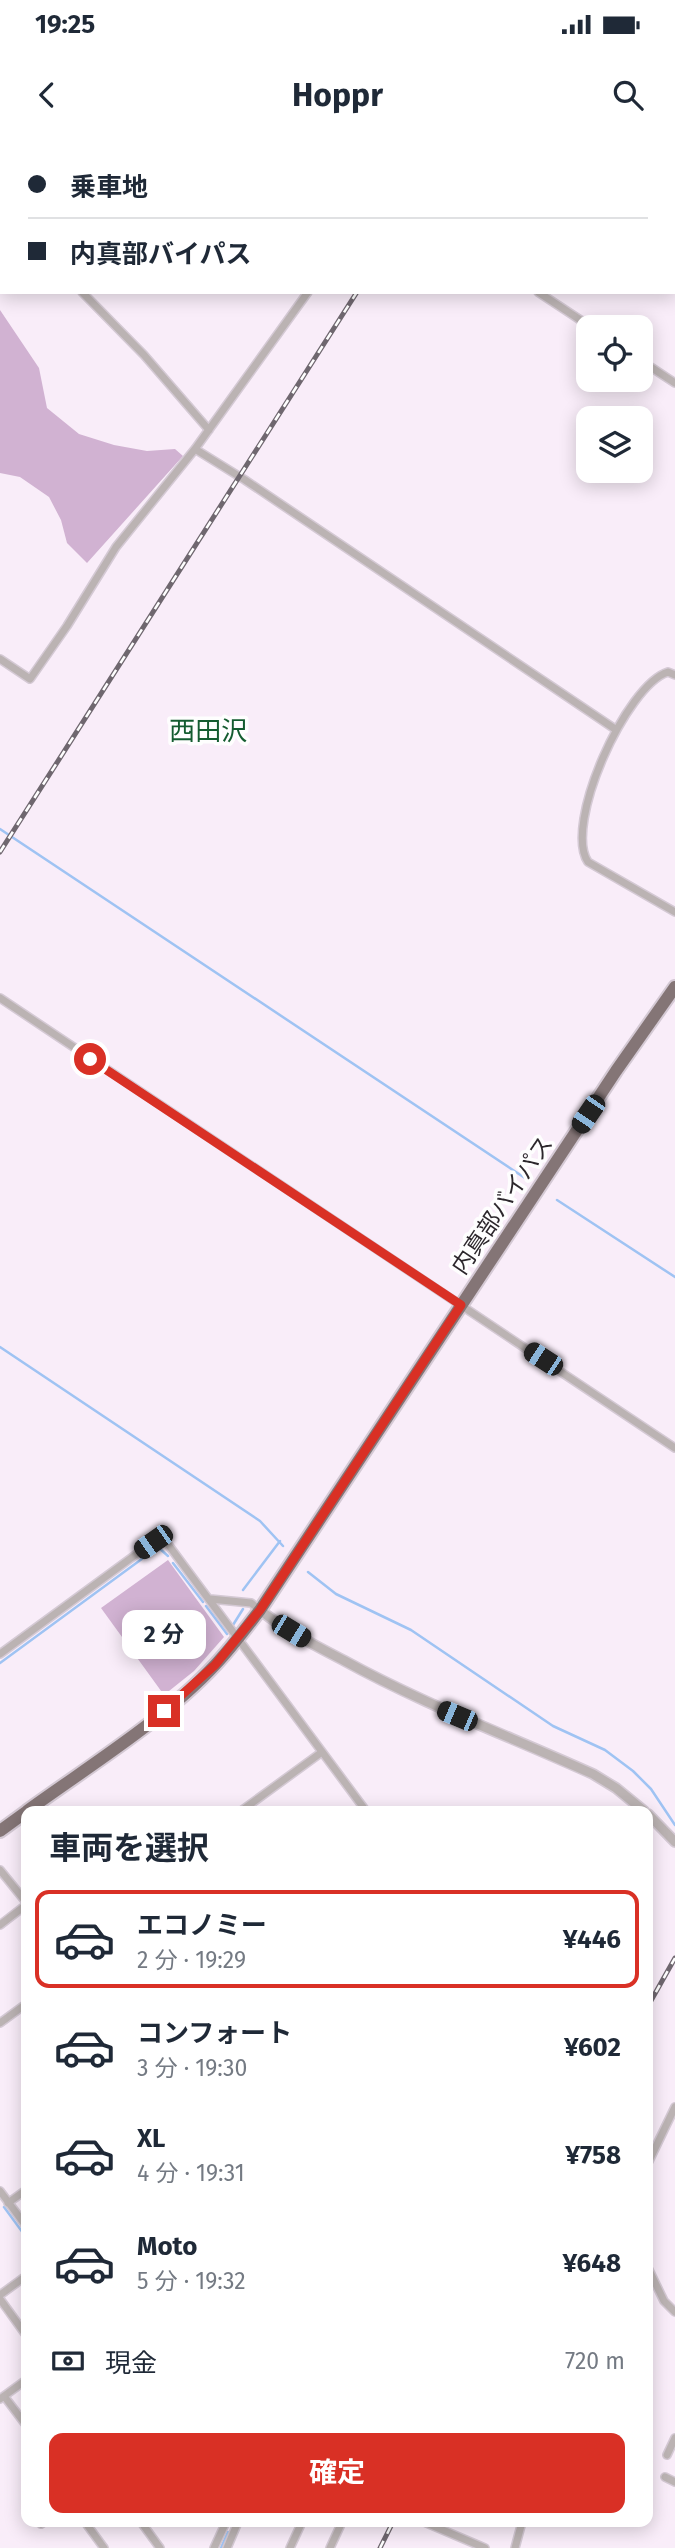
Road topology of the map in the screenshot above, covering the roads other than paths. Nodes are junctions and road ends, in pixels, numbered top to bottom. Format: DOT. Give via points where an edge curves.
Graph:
graph roads {
  1 [pos="84,294"];
  2 [pos="307,294"];
  3 [pos="541,294"];
  4 [pos="576,317"];
  5 [pos="653,369"];
  6 [pos="675,383"];
  7 [pos="209,430"];
  8 [pos="195,449"];
  9 [pos="0,660"];
  10 [pos="675,675"];
  11 [pos="615,729"];
  12 [pos="675,912"];
  13 [pos="675,987"];
  14 [pos="0,998"];
  15 [pos="461,1305"];
  16 [pos="675,1448"];
  17 [pos="210,1600"];
  18 [pos="260,1610"];
  19 [pos="238,1638"];
  20 [pos="0,1654"];
  21 [pos="322,1752"];
  22 [pos="35,1806"];
  23 [pos="248,1806"];
  24 [pos="362,1806"];
  25 [pos="637,1806"];
  26 [pos="21,1816"];
  27 [pos="653,1820"];
  28 [pos="0,1831"];
  29 [pos="675,1842"];
  30 [pos="0,1870"];
  31 [pos="21,1897"];
  32 [pos="21,1908"];
  33 [pos="0,1925"];
  34 [pos="21,2008"];
  35 [pos="0,2023"];
  36 [pos="675,2108"];
  37 [pos="653,2153"];
  38 [pos="0,2191"];
  39 [pos="21,2193"];
  40 [pos="8,2203"];
  41 [pos="21,2220"];
  42 [pos="653,2278"];
  43 [pos="21,2280"];
  44 [pos="0,2297"];
  45 [pos="675,2312"];
  46 [pos="21,2328"];
  47 [pos="21,2383"];
  48 [pos="1,2397"];
  49 [pos="21,2419"];
  50 [pos="675,2438"];
  51 [pos="667,2455"];
  52 [pos="665,2477"];
  53 [pos="675,2482"];
  54 [pos="89,2527"];
  55 [pos="145,2527"];
  56 [pos="224,2527"];
  57 [pos="236,2527"];
  58 [pos="300,2527"];
  59 [pos="340,2527"];
  60 [pos="436,2527"];
  61 [pos="521,2527"];
  62 [pos="104,2548"];
  63 [pos="160,2548"];
  64 [pos="214,2548"];
  65 [pos="227,2548"];
  66 [pos="290,2548"];
  67 [pos="330,2548"];
  68 [pos="485,2548"];
  69 [pos="515,2548"];
  1 -- 7 [label="street" via="145,355"];
  2 -- 7 [label="street"];
  3 -- 4 [label="street"];
  5 -- 6 [label="street"];
  7 -- 8 [label="street"];
  8 -- 9 [label="street" via="116,547 30,679"];
  8 -- 11 [label="street"];
  10 -- 11 [label="street" via="668,671 655,678"];
  11 -- 12 [label="street" via="588,798 584,856 597,869"];
  13 -- 15 [label="highway, 内真部バイパス"];
  14 -- 15 [label="street"];
  15 -- 16 [label="street"];
  15 -- 18 [label="highway, 内真部バイパス"];
  17 -- 18 [label="street" via="251,1603"];
  17 -- 19 [label="street"];
  17 -- 20 [label="street" via="167,1543 153,1542"];
  18 -- 19 [label="highway, 内真部バイパス"];
  18 -- 25 [label="street" via="375,1678 593,1774"];
  19 -- 21 [label="street"];
  19 -- 22 [label="highway, 内真部バイパス" via="164,1711"];
  21 -- 23 [label="street"];
  21 -- 24 [label="street"];
  26 -- 28 [label="highway, 内真部バイパス"];
  27 -- 29 [label="street"];
  30 -- 31 [label="street"];
  32 -- 33 [label="street"];
  34 -- 35 [label="street"];
  36 -- 37 [label="street"];
  38 -- 40 [label="street"];
  39 -- 40 [label="street"];
  40 -- 41 [label="street"];
  42 -- 45 [label="street"];
  43 -- 44 [label="street"];
  44 -- 46 [label="street"];
  47 -- 48 [label="street"];
  48 -- 49 [label="street"];
  50 -- 51 [label="street"];
  52 -- 53 [label="street"];
  54 -- 62 [label="street"];
  55 -- 63 [label="street"];
  56 -- 64 [label="street"];
  57 -- 65 [label="street"];
  58 -- 66 [label="street"];
  59 -- 67 [label="street"];
  60 -- 68 [label="street"];
  61 -- 69 [label="street"];
}
